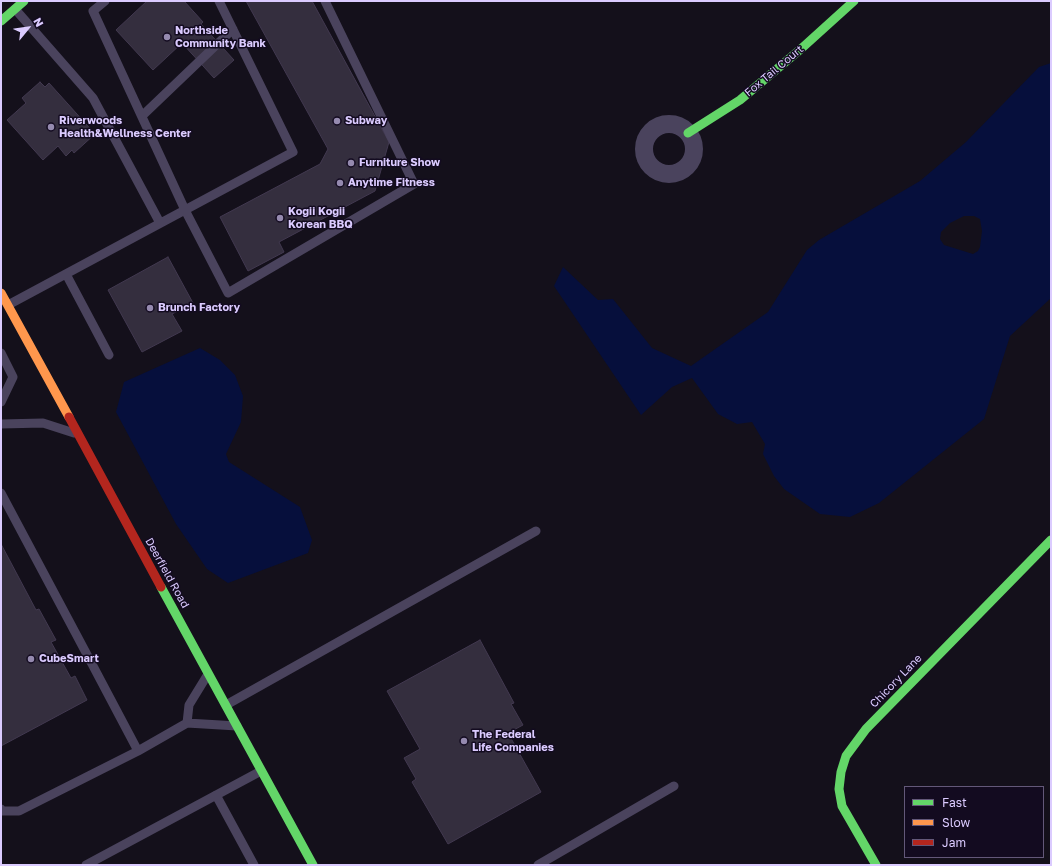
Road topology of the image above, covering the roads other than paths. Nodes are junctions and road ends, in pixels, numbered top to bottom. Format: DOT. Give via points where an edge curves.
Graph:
graph roads {
  1 [pos="24,1"];
  2 [pos="105,1"];
  3 [pos="219,1"];
  4 [pos="325,1"];
  5 [pos="854,1"];
  6 [pos="15,9"];
  7 [pos="1,21"];
  8 [pos="233,29"];
  9 [pos="142,116"];
  10 [pos="688,133"];
  11 [pos="185,210"];
  12 [pos="160,223"];
  13 [pos="66,274"];
  14 [pos="1,293"];
  15 [pos="8,305"];
  16 [pos="1,353"];
  17 [pos="108,355"];
  18 [pos="1,402"];
  19 [pos="1,424"];
  20 [pos="78,435"];
  21 [pos="1,493"];
  22 [pos="536,531"];
  23 [pos="1051,540"];
  24 [pos="209,674"];
  25 [pos="226,705"];
  26 [pos="187,723"];
  27 [pos="238,726"];
  28 [pos="138,751"];
  29 [pos="261,771"];
  30 [pos="674,786"];
  31 [pos="216,795"];
  32 [pos="1,809"];
  33 [pos="86,865"];
  34 [pos="254,865"];
  35 [pos="313,865"];
  36 [pos="538,865"];
  37 [pos="876,865"];
  1 -- 6 [label="main road"];
  2 -- 9 [label="lane" via="93,11"];
  3 -- 8 [label="lane"];
  4 -- 11 [label="lane" via="414,184 228,293"];
  5 -- 10 [label="main road, Fox Tail Court" via="740,100"];
  6 -- 7 [label="main road"];
  6 -- 12 [label="lane" via="93,98"];
  8 -- 9 [label="lane"];
  8 -- 11 [label="lane" via="293,152"];
  9 -- 11 [label="lane"];
  11 -- 12 [label="lane"];
  12 -- 13 [label="lane"];
  13 -- 15 [label="lane"];
  13 -- 17 [label="lane"];
  14 -- 15 [label="main road, Deerfield Road"];
  15 -- 20 [label="main road, Deerfield Road"];
  16 -- 18 [label="lane" via="14,377"];
  19 -- 20 [label="lane" via="43,423"];
  20 -- 24 [label="main road, Deerfield Road"];
  21 -- 28 [label="lane"];
  22 -- 25 [label="lane"];
  23 -- 37 [label="main road, Chicory Lane" via="866,729 846,756 839,789 842,806"];
  24 -- 25 [label="main road, Deerfield Road"];
  24 -- 26 [label="lane" via="190,705"];
  25 -- 27 [label="main road, Deerfield Road"];
  26 -- 27 [label="lane"];
  26 -- 28 [label="lane"];
  27 -- 29 [label="main road, Deerfield Road"];
  28 -- 32 [label="lane" via="18,811"];
  29 -- 31 [label="lane"];
  29 -- 35 [label="main road, Deerfield Road"];
  30 -- 36 [label="lane"];
  31 -- 33 [label="lane"];
  31 -- 34 [label="lane"];
}
